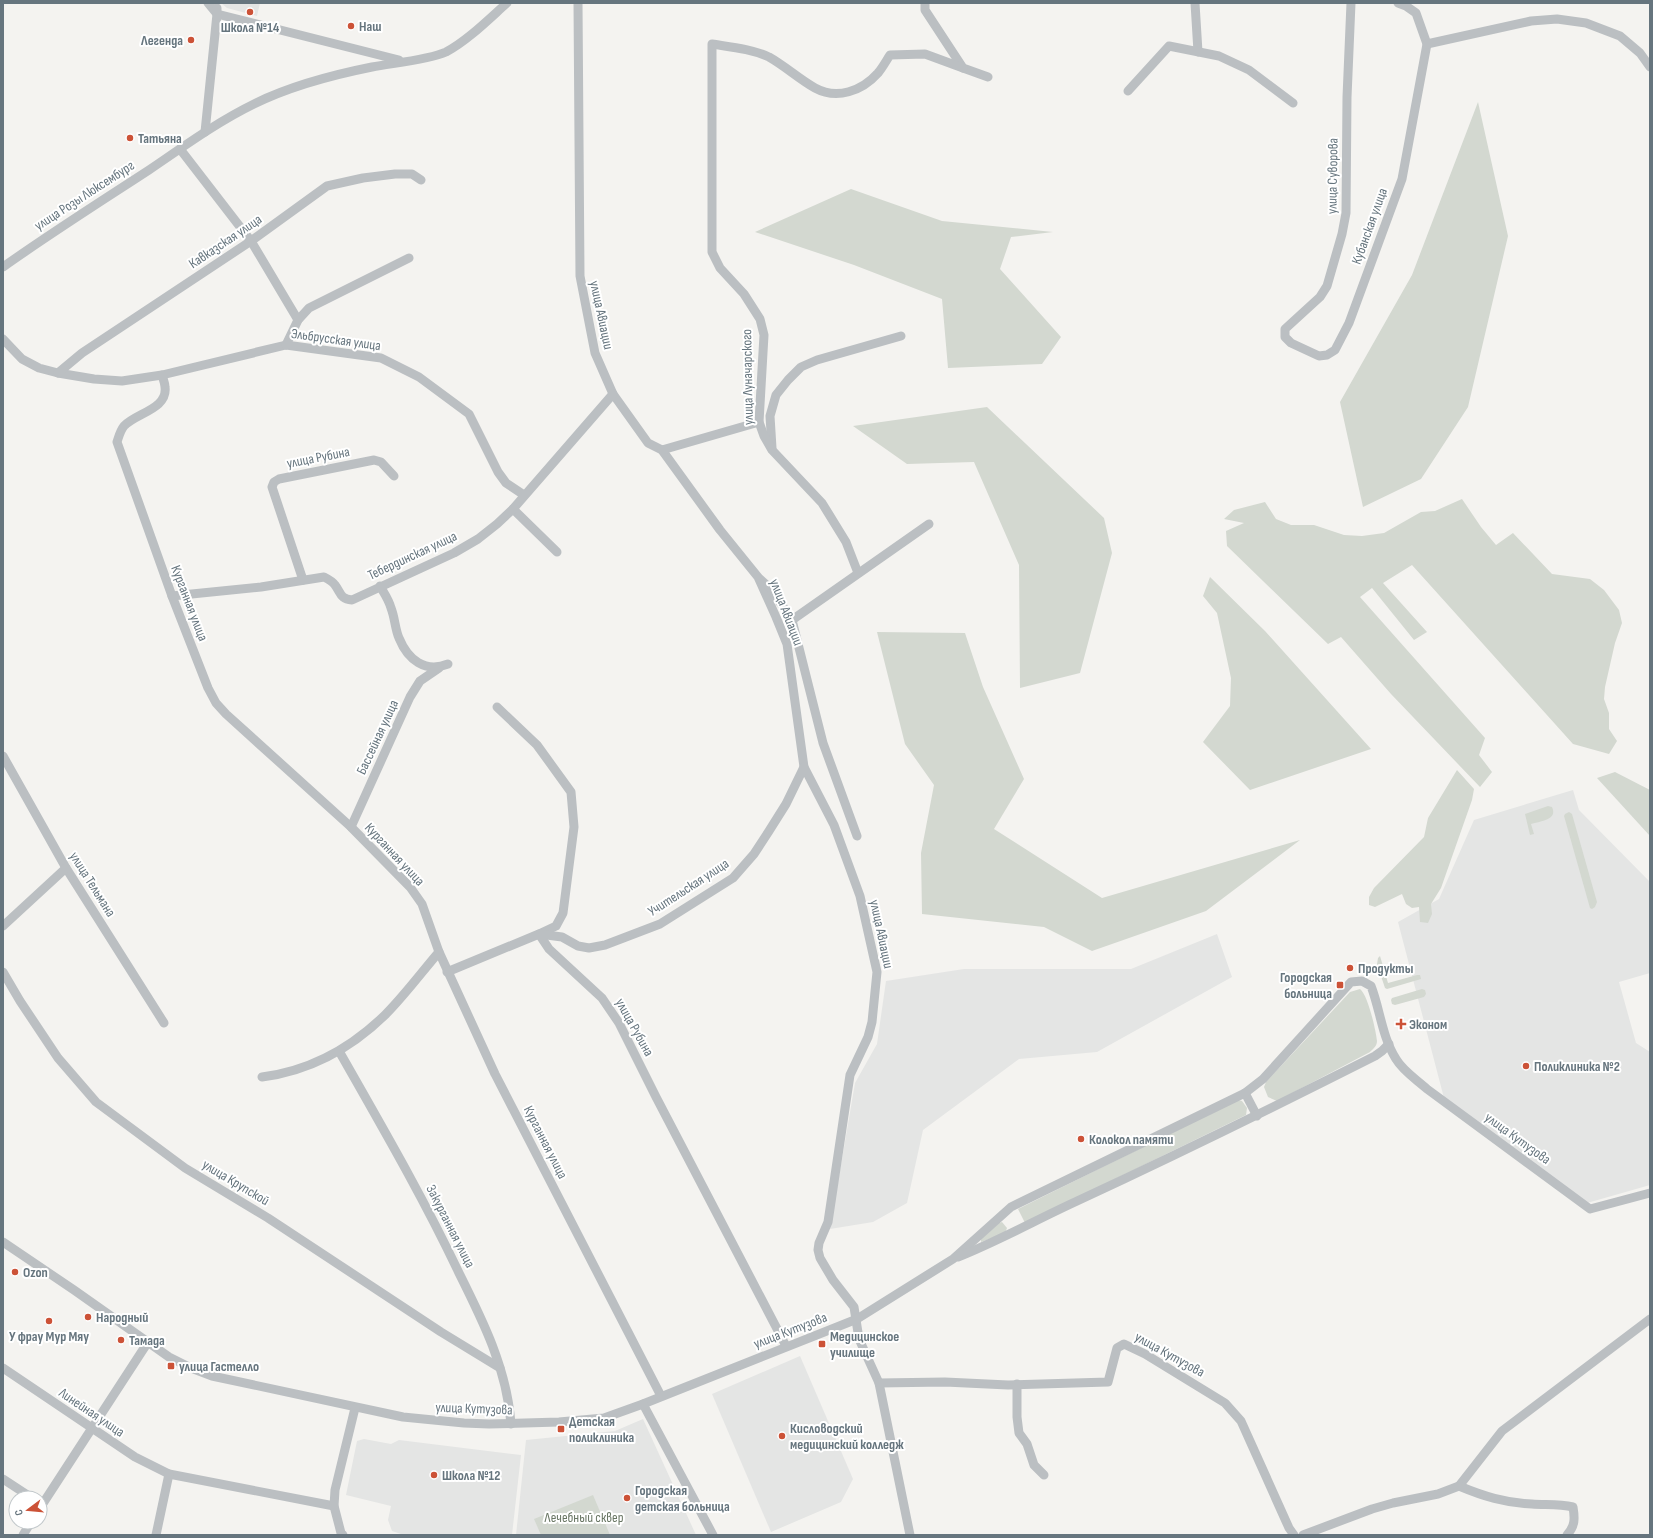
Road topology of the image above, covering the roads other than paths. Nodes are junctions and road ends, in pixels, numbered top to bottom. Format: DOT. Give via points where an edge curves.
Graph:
graph roads {
  1 [pos="208,3"];
  2 [pos="216,3"];
  3 [pos="507,3"];
  4 [pos="578,3"];
  5 [pos="1195,3"];
  6 [pos="1351,3"];
  7 [pos="1398,3"];
  8 [pos="925,6"];
  9 [pos="217,14"];
  10 [pos="1427,44"];
  11 [pos="1198,52"];
  12 [pos="402,61"];
  13 [pos="1650,67"];
  14 [pos="963,68"];
  15 [pos="988,77"];
  16 [pos="1128,91"];
  17 [pos="1293,103"];
  18 [pos="205,132"];
  19 [pos="180,149"];
  20 [pos="421,180"];
  21 [pos="251,241"];
  22 [pos="409,258"];
  23 [pos="3,267"];
  24 [pos="298,320"];
  25 [pos="1285,329"];
  26 [pos="901,336"];
  27 [pos="3,339"];
  28 [pos="286,345"];
  29 [pos="58,373"];
  30 [pos="162,375"];
  31 [pos="613,394"];
  32 [pos="759,422"];
  33 [pos="662,450"];
  34 [pos="772,450"];
  35 [pos="394,476"];
  36 [pos="524,495"];
  37 [pos="513,509"];
  38 [pos="929,524"];
  39 [pos="557,552"];
  40 [pos="858,573"];
  41 [pos="758,577"];
  42 [pos="302,580"];
  43 [pos="380,586"];
  44 [pos="172,596"];
  45 [pos="792,620"];
  46 [pos="497,707"];
  47 [pos="3,756"];
  48 [pos="804,767"];
  49 [pos="351,827"];
  50 [pos="857,836"];
  51 [pos="66,868"];
  52 [pos="3,926"];
  53 [pos="539,934"];
  54 [pos="439,952"];
  55 [pos="3,972"];
  56 [pos="447,972"];
  57 [pos="164,1023"];
  58 [pos="1388,1044"];
  59 [pos="339,1051"];
  60 [pos="262,1077"];
  61 [pos="1245,1093"];
  62 [pos="1257,1116"];
  63 [pos="1650,1193"];
  64 [pos="3,1242"];
  65 [pos="953,1259"];
  66 [pos="857,1319"];
  67 [pos="1650,1319"];
  68 [pos="148,1342"];
  69 [pos="786,1346"];
  70 [pos="3,1368"];
  71 [pos="500,1368"];
  72 [pos="879,1383"];
  73 [pos="1017,1384"];
  74 [pos="661,1396"];
  75 [pos="643,1404"];
  76 [pos="355,1408"];
  77 [pos="511,1424"];
  78 [pos="91,1428"];
  79 [pos="169,1474"];
  80 [pos="1044,1475"];
  81 [pos="3,1479"];
  82 [pos="1459,1486"];
  83 [pos="20,1490"];
  84 [pos="48,1495"];
  85 [pos="334,1506"];
  86 [pos="156,1535"];
  87 [pos="343,1535"];
  88 [pos="712,1535"];
  89 [pos="910,1535"];
  90 [pos="1294,1535"];
  91 [pos="1303,1535"];
  92 [pos="1567,1535"];
  1 -- 9 [label="street"];
  2 -- 9 [label="street"];
  3 -- 12 [label="street, улица Розы Люксембург" via="455,46 429,57"];
  4 -- 31 [label="street, улица Авиации" via="580,276 595,353"];
  5 -- 11 [label="street"];
  6 -- 25 [label="street, улица Суворова" via="1346,213 1342,234 1327,286 1320,297"];
  7 -- 10 [label="street, Кубанская улица" via="1416,13"];
  8 -- 14 [label="street"];
  9 -- 12 [label="street"];
  9 -- 18 [label="street"];
  10 -- 13 [label="street" via="1531,21 1557,19 1586,23 1620,36 1640,53"];
  10 -- 25 [label="street, Кубанская улица" via="1402,179 1349,323 1335,350 1328,355 1319,356 1291,343 1285,337"];
  11 -- 16 [label="street" via="1169,46"];
  11 -- 17 [label="street" via="1219,56 1249,70"];
  12 -- 18 [label="street, улица Розы Люксембург" via="332,76 288,90 254,104"];
  14 -- 15 [label="street"];
  14 -- 32 [label="street, улица Луначарского" via="925,54 890,55 878,73 865,84 849,92 832,94 816,88 768,57 712,44 712,252 720,268 744,294 760,319 764,335"];
  18 -- 19 [label="street, улица Розы Люксембург"];
  19 -- 21 [label="street"];
  19 -- 23 [label="street, улица Розы Люксембург"];
  20 -- 21 [label="street, Кавказская улица" via="412,174 395,174 327,186"];
  21 -- 24 [label="street"];
  21 -- 29 [label="street, Кавказская улица" via="111,332"];
  22 -- 24 [label="street" via="309,308"];
  24 -- 28 [label="street"];
  26 -- 34 [label="street" via="801,367 776,395 770,416"];
  27 -- 29 [label="street, Эльбрусская улица" via="22,359 39,368"];
  28 -- 30 [label="street, Эльбрусская улица"];
  28 -- 36 [label="street, Эльбрусская улица" via="381,358 419,377 468,414 498,472 506,483"];
  29 -- 30 [label="street, Эльбрусская улица" via="122,381"];
  30 -- 44 [label="street, Курганная улица" via="164,398 125,424 119,432 117,442"];
  31 -- 33 [label="street, улица Авиации" via="648,443"];
  31 -- 36 [label="street, Тебердинская улица"];
  32 -- 33 [label="street"];
  32 -- 34 [label="street, улица Луначарского"];
  33 -- 41 [label="street, улица Авиации"];
  34 -- 40 [label="street, улица Луначарского" via="822,503 846,542"];
  35 -- 42 [label="street, улица Рубина" via="381,462 374,460 274,482 272,487"];
  36 -- 37 [label="street, Тебердинская улица"];
  37 -- 39 [label="street"];
  37 -- 43 [label="street, Тебердинская улица" via="478,539 454,553"];
  38 -- 40 [label="street"];
  40 -- 45 [label="street"];
  41 -- 45 [label="street, улица Авиации" via="771,589"];
  41 -- 48 [label="street, улица Авиации" via="787,644"];
  42 -- 43 [label="street, Тебердинская улица" via="324,577 335,584 341,596 352,600"];
  42 -- 44 [label="street, Тебердинская улица"];
  43 -- 49 [label="street, Бассейная улица" via="391,608 399,639 408,654 419,664 429,668 444,666 420,681 410,698"];
  44 -- 49 [label="street, Курганная улица" via="216,703"];
  45 -- 50 [label="street, улица Авиации" via="823,743"];
  46 -- 53 [label="street" via="537,744 571,792 574,827 563,913 556,926"];
  47 -- 51 [label="street, улица Тельмана"];
  48 -- 53 [label="street, Учительская улица" via="786,804 754,854 733,878 683,910 660,924 605,945 589,948 578,946 562,937"];
  48 -- 66 [label="street, улица Авиации" via="834,825 860,896 877,972 872,1022 868,1038 850,1075 828,1222 818,1250 833,1280 854,1307"];
  49 -- 54 [label="street, Курганная улица" via="410,887 422,904"];
  51 -- 52 [label="street"];
  51 -- 57 [label="street, улица Тельмана"];
  53 -- 56 [label="street, Учительская улица"];
  53 -- 69 [label="street, улица Рубина" via="549,949 602,998 619,1023"];
  54 -- 56 [label="street, Курганная улица"];
  54 -- 59 [label="street" via="385,1015"];
  55 -- 71 [label="street, улица Крупской" via="58,1058 96,1102 186,1168"];
  56 -- 74 [label="street, Курганная улица" via="495,1074"];
  58 -- 61 [label="street, улица Кутузова" via="1379,1008 1370,986 1362,981 1351,982 1263,1079"];
  58 -- 62 [label="street, улица Кутузова" via="1375,1056"];
  58 -- 63 [label="street, улица Кутузова" via="1405,1070 1427,1089 1590,1208"];
  59 -- 60 [label="street" via="284,1074"];
  59 -- 71 [label="street, Закурганная улица" via="432,1216 488,1332"];
  61 -- 62 [label="street"];
  61 -- 65 [label="street, улица Кутузова" via="1011,1207"];
  62 -- 65 [label="street, улица Кутузова" via="986,1246"];
  64 -- 68 [label="street, улица Кутузова"];
  65 -- 66 [label="street, улица Кутузова"];
  66 -- 69 [label="street, улица Кутузова"];
  66 -- 72 [label="street, улица Авиации" via="859,1339"];
  67 -- 82 [label="street" via="1502,1431"];
  68 -- 76 [label="street, улица Кутузова" via="169,1357 212,1376"];
  68 -- 78 [label="street"];
  69 -- 74 [label="street, улица Кутузова"];
  70 -- 78 [label="street, Линейная улица"];
  71 -- 77 [label="street, Закурганная улица"];
  72 -- 73 [label="street, улица Кутузова"];
  72 -- 89 [label="street, улица Авиации"];
  73 -- 80 [label="street" via="1019,1433 1027,1444 1034,1465"];
  73 -- 90 [label="street, улица Кутузова" via="1108,1382 1117,1348 1124,1344 1144,1354 1225,1403 1241,1421"];
  74 -- 75 [label="street, улица Кутузова"];
  75 -- 77 [label="street, улица Кутузова" via="604,1418"];
  75 -- 88 [label="street"];
  76 -- 77 [label="street, улица Кутузова" via="403,1418"];
  76 -- 85 [label="street" via="335,1490"];
  78 -- 79 [label="street, Линейная улица" via="135,1458"];
  78 -- 84 [label="street"];
  79 -- 85 [label="street, Линейная улица"];
  79 -- 86 [label="street"];
  81 -- 83 [label="street"];
  82 -- 91 [label="street" via="1438,1494 1372,1509"];
  82 -- 92 [label="street" via="1484,1497 1573,1508 1573,1528"];
  85 -- 87 [label="street"];
}
